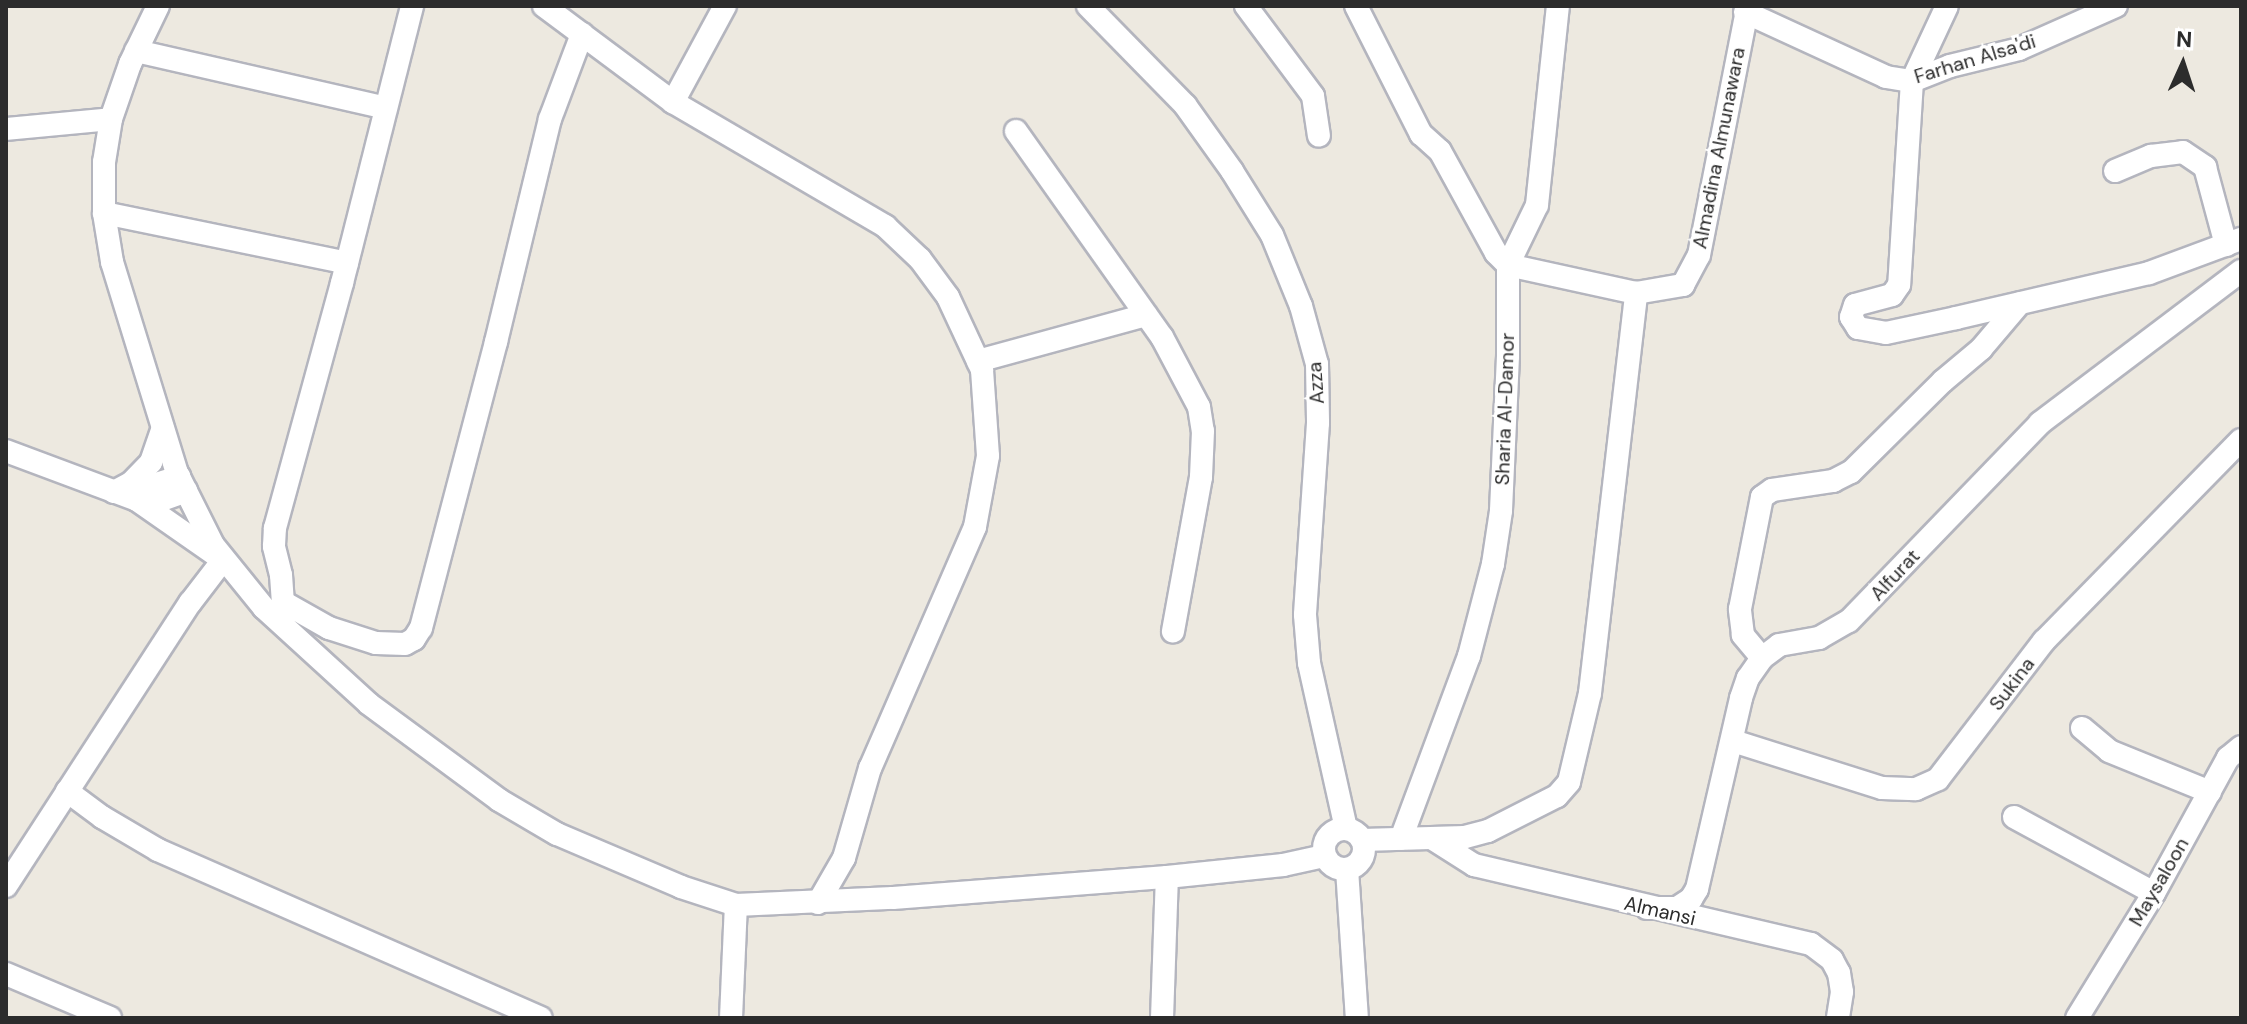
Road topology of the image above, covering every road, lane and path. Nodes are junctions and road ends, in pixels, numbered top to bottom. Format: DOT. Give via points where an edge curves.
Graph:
graph roads {
  1 [pos="158,6"];
  2 [pos="412,6"];
  3 [pos="544,6"];
  4 [pos="725,6"];
  5 [pos="1088,6"];
  6 [pos="1246,6"];
  7 [pos="1356,6"];
  8 [pos="1558,6"];
  9 [pos="1947,6"];
  10 [pos="2116,6"];
  11 [pos="1747,9"];
  12 [pos="582,34"];
  13 [pos="136,51"];
  14 [pos="1912,81"];
  15 [pos="673,102"];
  16 [pos="386,108"];
  17 [pos="111,119"];
  18 [pos="6,129"];
  19 [pos="1016,131"];
  20 [pos="1319,136"];
  21 [pos="2115,171"];
  22 [pos="104,213"];
  23 [pos="2234,242"];
  24 [pos="347,263"];
  25 [pos="1508,265"];
  26 [pos="2241,271"];
  27 [pos="1636,293"];
  28 [pos="2020,303"];
  29 [pos="1146,315"];
  30 [pos="978,361"];
  31 [pos="163,428"];
  32 [pos="2241,440"];
  33 [pos="6,451"];
  34 [pos="183,484"];
  35 [pos="125,495"];
  36 [pos="223,560"];
  37 [pos="283,602"];
  38 [pos="285,627"];
  39 [pos="1173,631"];
  40 [pos="1762,658"];
  41 [pos="2082,728"];
  42 [pos="1733,741"];
  43 [pos="2241,747"];
  44 [pos="67,791"];
  45 [pos="2210,792"];
  46 [pos="2014,817"];
  47 [pos="1354,834"];
  48 [pos="1401,839"];
  49 [pos="1433,839"];
  50 [pos="1324,856"];
  51 [pos="1347,869"];
  52 [pos="1167,877"];
  53 [pos="6,886"];
  54 [pos="2154,893"];
  55 [pos="818,903"];
  56 [pos="736,905"];
  57 [pos="1647,908"];
  58 [pos="6,974"];
  59 [pos="1360,1017"];
  60 [pos="110,1018"];
  61 [pos="541,1018"];
  62 [pos="731,1018"];
  63 [pos="1162,1018"];
  64 [pos="1838,1018"];
  65 [pos="2077,1018"];
  1 -- 13 [label="street"];
  2 -- 16 [label="street"];
  3 -- 12 [label="street"];
  4 -- 15 [label="street"];
  5 -- 47 [label="street, Azza" via="1185,105 1232,171 1272,235 1301,306 1317,364 1305,615 1308,647"];
  6 -- 20 [label="street" via="1313,96"];
  7 -- 25 [label="street" via="1421,134 1440,151 1496,253"];
  8 -- 25 [label="street" via="1537,205"];
  9 -- 14 [label="street"];
  10 -- 14 [label="street, Farhan Alsa'di" via="2019,49"];
  11 -- 14 [label="street, Farhan Alsa'di" via="1886,77"];
  11 -- 27 [label="street, Almadina Almunawara" via="1696,266 1680,288"];
  12 -- 15 [label="street"];
  12 -- 37 [label="street" via="550,119 421,628 405,644 376,643 329,628"];
  13 -- 16 [label="street"];
  13 -- 17 [label="street"];
  14 -- 28 [label="street" via="1899,285 1892,295 1857,303 1852,322 1886,333"];
  15 -- 30 [label="street" via="885,226 920,259 948,297"];
  16 -- 24 [label="street"];
  17 -- 18 [label="street"];
  17 -- 22 [label="street"];
  19 -- 29 [label="street"];
  21 -- 23 [label="street" via="2151,156 2183,152 2205,167"];
  22 -- 24 [label="street"];
  22 -- 31 [label="street" via="112,262"];
  23 -- 28 [label="street" via="2149,273"];
  24 -- 37 [label="street" via="275,528"];
  25 -- 27 [label="street, Almadina Almunawara"];
  25 -- 48 [label="street, Sharia Al-Damor" via="1501,511 1493,564 1469,656"];
  26 -- 40 [label="street, Alfurat" via="2040,423 1849,621 1819,638 1779,645"];
  27 -- 49 [label="street" via="1590,693 1572,774 1557,796 1522,817 1465,837"];
  28 -- 40 [label="street" via="1981,349 1851,472 1833,481 1764,494 1740,609 1743,635"];
  29 -- 30 [label="street"];
  29 -- 39 [label="street" via="1189,384 1203,431 1201,477"];
  30 -- 55 [label="street" via="988,456 975,527 870,768 844,858"];
  31 -- 34 [label="street"];
  31 -- 35 [label="street" via="151,462"];
  32 -- 42 [label="street, Sukina" via="2044,641 1938,779 1905,791 1882,788"];
  33 -- 35 [label="street"];
  34 -- 35 [label="street" via="159,501"];
  34 -- 36 [label="street"];
  35 -- 36 [label="street"];
  36 -- 38 [label="street"];
  36 -- 44 [label="street"];
  37 -- 38 [label="street"];
  38 -- 56 [label="street" via="369,704 499,800 557,834"];
  40 -- 42 [label="street" via="1741,698"];
  41 -- 45 [label="street" via="2109,751"];
  42 -- 57 [label="street" via="1697,889 1677,908"];
  43 -- 45 [label="street, Maysaloon" via="2228,758"];
  44 -- 53 [label="street"];
  44 -- 61 [label="street" via="158,850"];
  45 -- 54 [label="street, Maysaloon"];
  46 -- 54 [label="street"];
  47 -- 48 [label="street"];
  47 -- 50 [label="street" via="1328,836"];
  47 -- 51 [label="street" via="1362,859"];
  48 -- 49 [label="street"];
  49 -- 57 [label="street, Almansi" via="1474,865"];
  50 -- 51 [label="street" via="1332,866"];
  50 -- 52 [label="street"];
  51 -- 59 [label="street"];
  52 -- 55 [label="street"];
  52 -- 63 [label="street"];
  54 -- 65 [label="street, Maysaloon"];
  55 -- 56 [label="street"];
  56 -- 62 [label="street"];
  57 -- 64 [label="street, Almansi" via="1811,944 1839,973"];
  58 -- 60 [label="street"];
}
